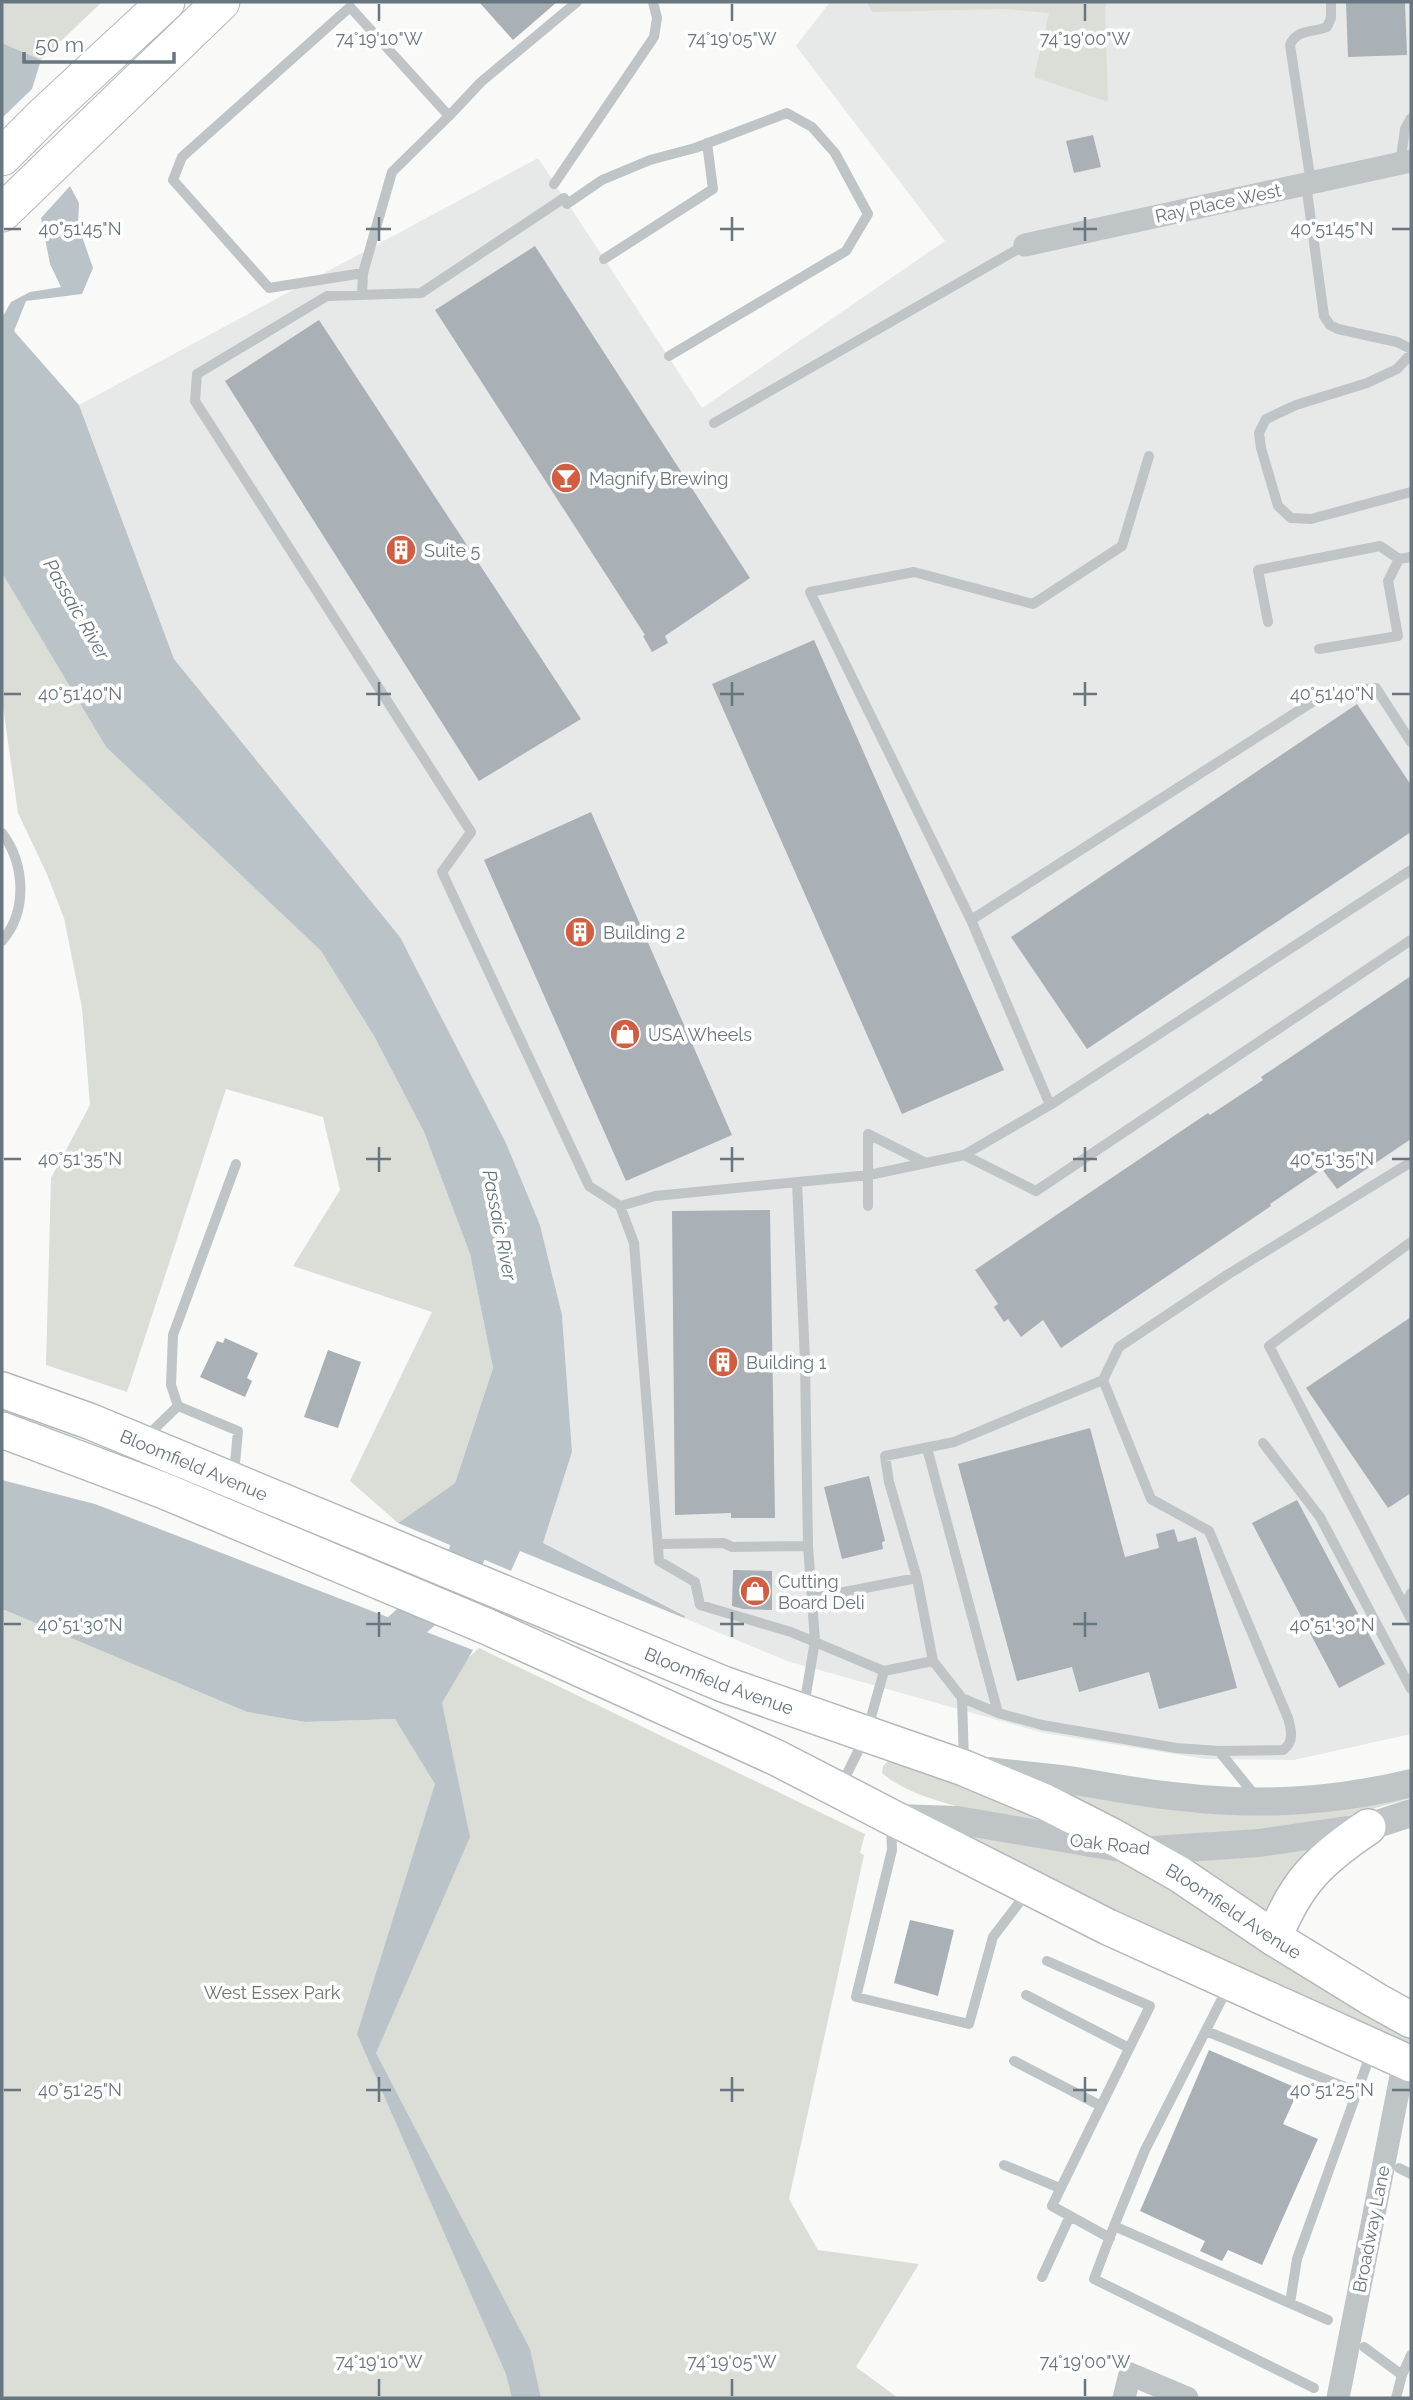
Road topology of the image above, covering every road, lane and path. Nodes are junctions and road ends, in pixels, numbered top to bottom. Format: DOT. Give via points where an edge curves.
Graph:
graph roads {
  1 [pos="166,2"];
  2 [pos="221,2"];
  3 [pos="577,2"];
  4 [pos="653,2"];
  5 [pos="1331,2"];
  6 [pos="449,116"];
  7 [pos="1411,118"];
  8 [pos="707,144"];
  9 [pos="2,157"];
  10 [pos="1405,163"];
  11 [pos="1309,183"];
  12 [pos="554,184"];
  13 [pos="2,213"];
  14 [pos="1025,245"];
  15 [pos="604,259"];
  16 [pos="363,273"];
  17 [pos="362,295"];
  18 [pos="1411,351"];
  19 [pos="669,356"];
  20 [pos="714,423"];
  21 [pos="1149,456"];
  22 [pos="1411,492"];
  23 [pos="1411,557"];
  24 [pos="1399,559"];
  25 [pos="1268,622"];
  26 [pos="1411,635"];
  27 [pos="1398,636"];
  28 [pos="1319,649"];
  29 [pos="1411,741"];
  30 [pos="2,833"];
  31 [pos="1411,870"];
  32 [pos="971,919"];
  33 [pos="1411,940"];
  34 [pos="2,941"];
  35 [pos="1050,1105"];
  36 [pos="964,1155"];
  37 [pos="1411,1162"];
  38 [pos="926,1163"];
  39 [pos="236,1164"];
  40 [pos="869,1175"];
  41 [pos="797,1182"];
  42 [pos="620,1206"];
  43 [pos="869,1206"];
  44 [pos="1411,1242"];
  45 [pos="1103,1380"];
  46 [pos="2,1390"];
  47 [pos="178,1406"];
  48 [pos="2,1430"];
  49 [pos="141,1442"];
  50 [pos="1263,1443"];
  51 [pos="927,1448"];
  52 [pos="233,1480"];
  53 [pos="658,1544"];
  54 [pos="808,1546"];
  55 [pos="917,1578"];
  56 [pos="1411,1593"];
  57 [pos="813,1598"];
  58 [pos="1405,1606"];
  59 [pos="1411,1619"];
  60 [pos="815,1641"];
  61 [pos="933,1661"];
  62 [pos="884,1671"];
  63 [pos="1411,1689"];
  64 [pos="962,1698"];
  65 [pos="803,1713"];
  66 [pos="998,1713"];
  67 [pos="866,1735"];
  68 [pos="1219,1751"];
  69 [pos="964,1768"];
  70 [pos="1411,1783"];
  71 [pos="839,1790"];
  72 [pos="1260,1801"];
  73 [pos="1411,1813"];
  74 [pos="891,1818"];
  75 [pos="1368,1826"];
  76 [pos="1138,1851"];
  77 [pos="1030,1888"];
  78 [pos="1273,1938"];
  79 [pos="1047,1961"];
  80 [pos="1230,1982"];
  81 [pos="1026,1995"];
  82 [pos="1411,2020"];
  83 [pos="1206,2031"];
  84 [pos="1129,2048"];
  85 [pos="1396,2057"];
  86 [pos="1014,2061"];
  87 [pos="1357,2092"];
  88 [pos="1101,2106"];
  89 [pos="1004,2165"];
  90 [pos="1399,2168"];
  91 [pos="1411,2174"];
  92 [pos="1060,2188"];
  93 [pos="1070,2216"];
  94 [pos="1114,2227"];
  95 [pos="1110,2238"];
  96 [pos="1042,2277"];
  97 [pos="1290,2304"];
  98 [pos="1328,2320"];
  99 [pos="1364,2347"];
  100 [pos="1411,2355"];
  101 [pos="1402,2375"];
  102 [pos="1314,2388"];
  103 [pos="1124,2398"];
  104 [pos="1187,2398"];
  105 [pos="1338,2398"];
  106 [pos="1396,2398"];
  1 -- 9 [label="highway"];
  2 -- 13 [label="highway"];
  3 -- 6 [label="lane" via="481,82"];
  4 -- 12 [label="lane" via="657,18 654,37"];
  5 -- 11 [label="lane" via="1327,27 1299,33 1290,45"];
  6 -- 16 [label="lane" via="392,172"];
  6 -- 16 [label="lane" via="350,7 182,157 173,180 269,288"];
  7 -- 10 [label="lane" via="1405,129"];
  8 -- 15 [label="lane" via="713,189"];
  8 -- 17 [label="lane" via="650,160 603,180 421,293"];
  8 -- 19 [label="lane" via="787,113 812,127 835,153 868,215 846,251"];
  10 -- 11 [label="street, Ray Place West"];
  11 -- 14 [label="street, Ray Place West"];
  11 -- 18 [label="lane" via="1324,316 1338,329 1397,342"];
  14 -- 20 [label="lane"];
  16 -- 17 [label="lane"];
  17 -- 42 [label="lane" via="327,296 197,374 195,401 471,832 442,872 589,1186"];
  18 -- 22 [label="lane" via="1397,369 1296,405 1266,419 1259,433 1278,506 1291,518 1311,519"];
  21 -- 32 [label="lane" via="1122,546 1034,604 914,572 810,592"];
  23 -- 24 [label="lane"];
  24 -- 25 [label="lane" via="1380,546 1258,570"];
  24 -- 27 [label="lane" via="1388,581"];
  26 -- 27 [label="lane"];
  27 -- 28 [label="lane"];
  29 -- 32 [label="lane" via="1376,688 1320,697"];
  30 -- 34 [label="lane" via="15,859 20,889 16,917"];
  31 -- 35 [label="lane"];
  32 -- 35 [label="lane"];
  33 -- 36 [label="lane" via="1036,1191"];
  35 -- 36 [label="lane"];
  36 -- 38 [label="lane"];
  37 -- 45 [label="lane" via="1119,1347"];
  38 -- 40 [label="lane"];
  38 -- 40 [label="lane" via="868,1134"];
  39 -- 47 [label="lane" via="173,1335 172,1385"];
  40 -- 41 [label="lane"];
  40 -- 43 [label="lane"];
  41 -- 42 [label="lane" via="655,1195"];
  41 -- 54 [label="lane"];
  42 -- 53 [label="lane" via="634,1243"];
  44 -- 58 [label="lane" via="1269,1346"];
  45 -- 51 [label="lane" via="954,1442"];
  45 -- 68 [label="lane" via="1152,1499 1209,1531 1287,1718 1291,1736 1283,1750"];
  46 -- 49 [label="main road, Bloomfield Avenue"];
  47 -- 49 [label="lane"];
  47 -- 52 [label="lane" via="238,1431"];
  48 -- 71 [label="main road, Bloomfield Avenue" via="162,1490 488,1627"];
  49 -- 52 [label="main road, Bloomfield Avenue"];
  50 -- 63 [label="lane" via="1320,1517"];
  51 -- 55 [label="lane" via="886,1456"];
  51 -- 66 [label="lane"];
  52 -- 65 [label="main road, Bloomfield Avenue"];
  53 -- 54 [label="lane"];
  53 -- 60 [label="lane" via="659,1561 695,1582 700,1605"];
  54 -- 57 [label="lane"];
  55 -- 57 [label="lane"];
  55 -- 61 [label="lane"];
  56 -- 58 [label="lane"];
  57 -- 60 [label="lane"];
  58 -- 59 [label="lane"];
  60 -- 62 [label="lane"];
  60 -- 65 [label="lane"];
  61 -- 62 [label="lane"];
  61 -- 64 [label="lane"];
  62 -- 67 [label="lane"];
  64 -- 66 [label="lane"];
  64 -- 69 [label="lane"];
  65 -- 67 [label="main road, Bloomfield Avenue"];
  66 -- 68 [label="lane" via="1176,1748"];
  67 -- 69 [label="main road, Bloomfield Avenue"];
  67 -- 71 [label="lane"];
  68 -- 72 [label="lane"];
  69 -- 72 [label="street" via="1184,1798"];
  69 -- 76 [label="main road, Bloomfield Avenue" via="1045,1802"];
  70 -- 72 [label="street" via="1344,1795"];
  71 -- 74 [label="main road, Bloomfield Avenue"];
  73 -- 75 [label="street, Oak Road"];
  74 -- 76 [label="street, Oak Road" via="957,1820"];
  74 -- 77 [label="main road, Bloomfield Avenue"];
  74 -- 77 [label="lane" via="892,1850 856,1997 969,2024 993,1937"];
  75 -- 76 [label="street, Oak Road" via="1259,1843"];
  75 -- 78 [label="main road" via="1335,1849 1301,1884"];
  76 -- 78 [label="main road, Bloomfield Avenue"];
  77 -- 80 [label="main road, Bloomfield Avenue"];
  78 -- 82 [label="main road, Bloomfield Avenue"];
  79 -- 84 [label="lane" via="1150,2006"];
  80 -- 83 [label="lane"];
  80 -- 85 [label="main road, Bloomfield Avenue"];
  81 -- 84 [label="lane"];
  83 -- 87 [label="lane"];
  83 -- 94 [label="lane" via="1145,2150"];
  84 -- 88 [label="lane"];
  85 -- 87 [label="lane"];
  85 -- 105 [label="street, Broadway Lane"];
  86 -- 88 [label="lane"];
  87 -- 97 [label="lane" via="1297,2259"];
  88 -- 92 [label="lane"];
  89 -- 92 [label="lane"];
  90 -- 91 [label="lane"];
  92 -- 93 [label="lane" via="1052,2206"];
  93 -- 95 [label="lane"];
  93 -- 96 [label="lane"];
  94 -- 95 [label="lane"];
  94 -- 97 [label="lane"];
  95 -- 102 [label="lane" via="1094,2279"];
  97 -- 98 [label="lane"];
  99 -- 101 [label="lane"];
  100 -- 101 [label="lane"];
  101 -- 106 [label="lane"];
  103 -- 104 [label="street" via="1130,2374"];
}
